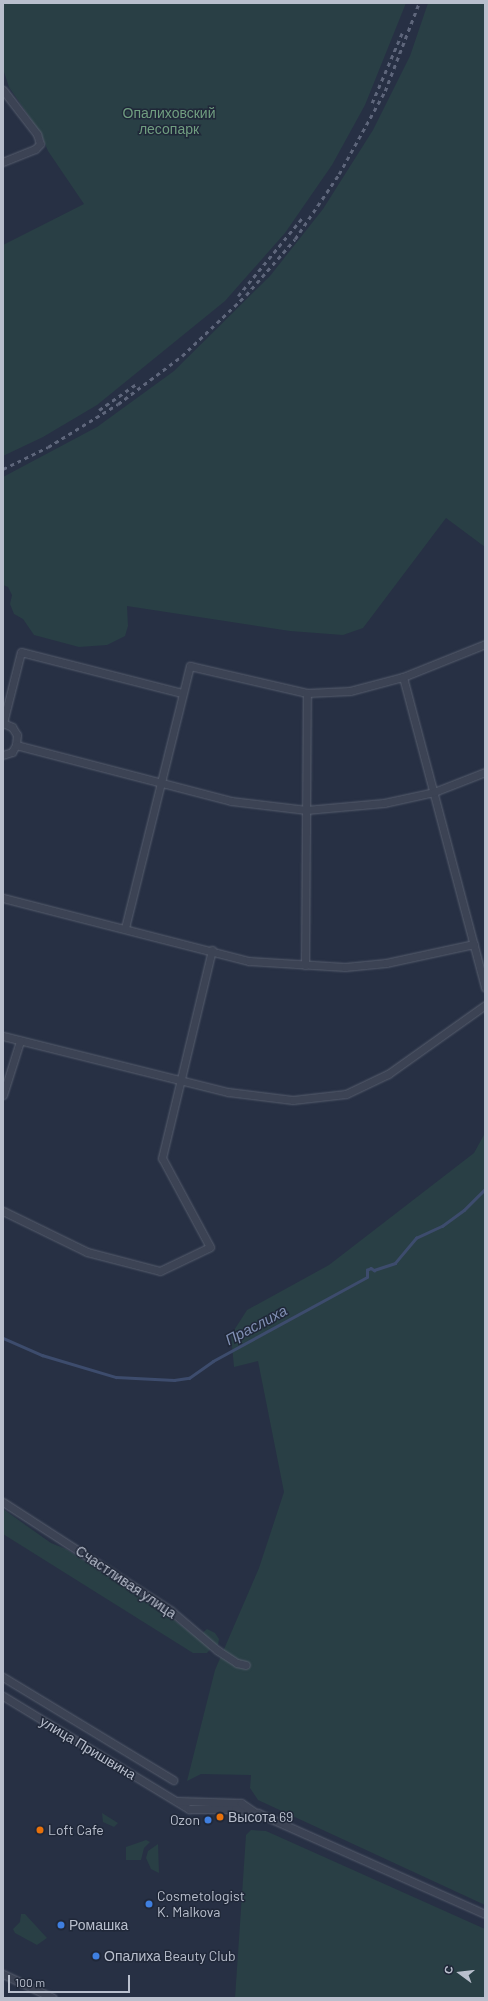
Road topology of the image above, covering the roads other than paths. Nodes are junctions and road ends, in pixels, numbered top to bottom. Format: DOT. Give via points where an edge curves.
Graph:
graph roads {
  1 [pos="3,90"];
  2 [pos="3,162"];
  3 [pos="485,644"];
  4 [pos="403,677"];
  5 [pos="182,692"];
  6 [pos="307,693"];
  7 [pos="3,723"];
  8 [pos="16,745"];
  9 [pos="3,755"];
  10 [pos="485,772"];
  11 [pos="160,782"];
  12 [pos="434,792"];
  13 [pos="306,810"];
  14 [pos="3,898"];
  15 [pos="125,928"];
  16 [pos="474,944"];
  17 [pos="212,950"];
  18 [pos="305,965"];
  19 [pos="485,987"];
  20 [pos="485,1005"];
  21 [pos="3,1036"];
  22 [pos="20,1041"];
  23 [pos="180,1079"];
  24 [pos="3,1095"];
  25 [pos="3,1211"];
  26 [pos="3,1502"];
  27 [pos="246,1665"];
  28 [pos="3,1677"];
  29 [pos="3,1696"];
  30 [pos="173,1780"];
  31 [pos="485,1914"];
  32 [pos="3,1974"];
  33 [pos="53,1998"];
  1 -- 2 [label="street" via="37,134 40,144 35,150"];
  3 -- 4 [label="street"];
  4 -- 6 [label="street" via="350,691"];
  4 -- 12 [label="street"];
  5 -- 6 [label="street" via="190,666"];
  5 -- 7 [label="street" via="21,652"];
  5 -- 11 [label="street"];
  6 -- 13 [label="street"];
  7 -- 8 [label="street" via="12,727 17,736"];
  8 -- 9 [label="street" via="12,752"];
  8 -- 11 [label="street"];
  10 -- 12 [label="street"];
  11 -- 13 [label="street" via="231,800"];
  11 -- 15 [label="street"];
  12 -- 13 [label="street" via="384,803"];
  12 -- 16 [label="street"];
  13 -- 18 [label="street"];
  14 -- 15 [label="street"];
  15 -- 17 [label="street"];
  16 -- 18 [label="street" via="386,963 345,967"];
  16 -- 19 [label="street"];
  17 -- 18 [label="street" via="249,961"];
  17 -- 23 [label="street"];
  20 -- 23 [label="street" via="388,1074 346,1094 293,1100 228,1092"];
  21 -- 22 [label="street"];
  22 -- 23 [label="street"];
  22 -- 24 [label="street"];
  23 -- 25 [label="street" via="162,1158 210,1247 160,1271 87,1252"];
  26 -- 27 [label="street, Счастливая улица" via="170,1610 217,1650 237,1663"];
  28 -- 30 [label="street"];
  29 -- 31 [label="street, улица Пришвина" via="173,1800 241,1803 253,1811"];
  32 -- 33 [label="street"];
}
